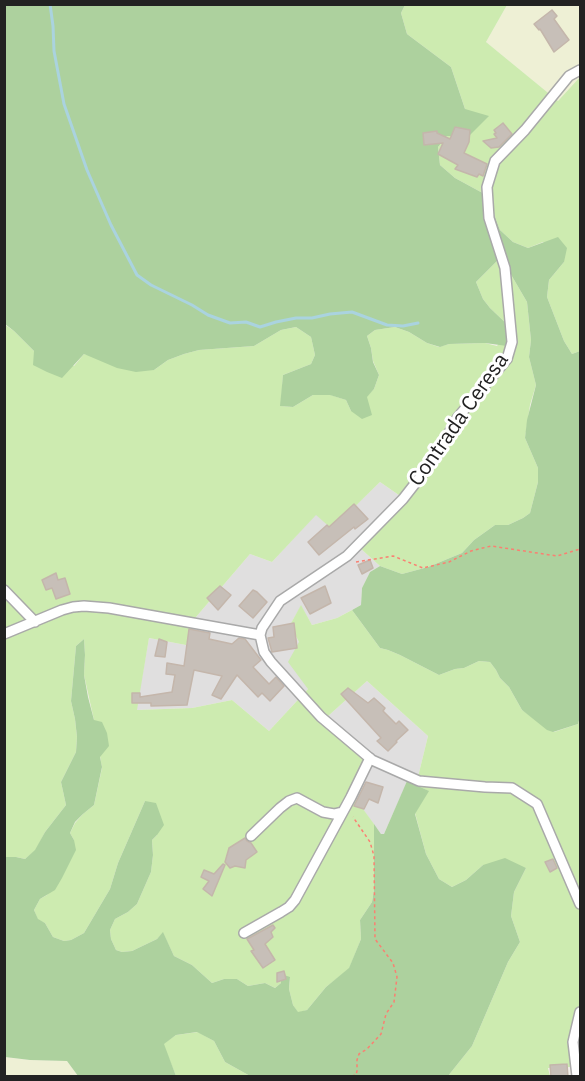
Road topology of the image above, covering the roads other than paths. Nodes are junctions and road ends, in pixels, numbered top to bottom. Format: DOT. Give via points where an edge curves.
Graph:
graph roads {
  1 [pos="580,70"];
  2 [pos="4,590"];
  3 [pos="35,622"];
  4 [pos="4,634"];
  5 [pos="260,635"];
  6 [pos="370,758"];
  7 [pos="344,809"];
  8 [pos="251,836"];
  9 [pos="580,904"];
  10 [pos="244,933"];
  11 [pos="580,1012"];
  12 [pos="577,1077"];
  1 -- 5 [label="street, Contrada Ceresa" via="569,76 495,160 487,187 489,218 505,268 512,342 507,358 458,417 435,458 403,499 347,556 280,601"];
  2 -- 3 [label="street"];
  3 -- 4 [label="street"];
  3 -- 5 [label="street" via="62,610 84,606"];
  5 -- 6 [label="street" via="264,652 321,717"];
  6 -- 7 [label="street"];
  6 -- 9 [label="street" via="419,781 512,788 537,804"];
  7 -- 8 [label="street" via="334,814 323,812 297,798 280,808"];
  7 -- 10 [label="street" via="289,907"];
  11 -- 12 [label="street" via="573,1042"];
}
